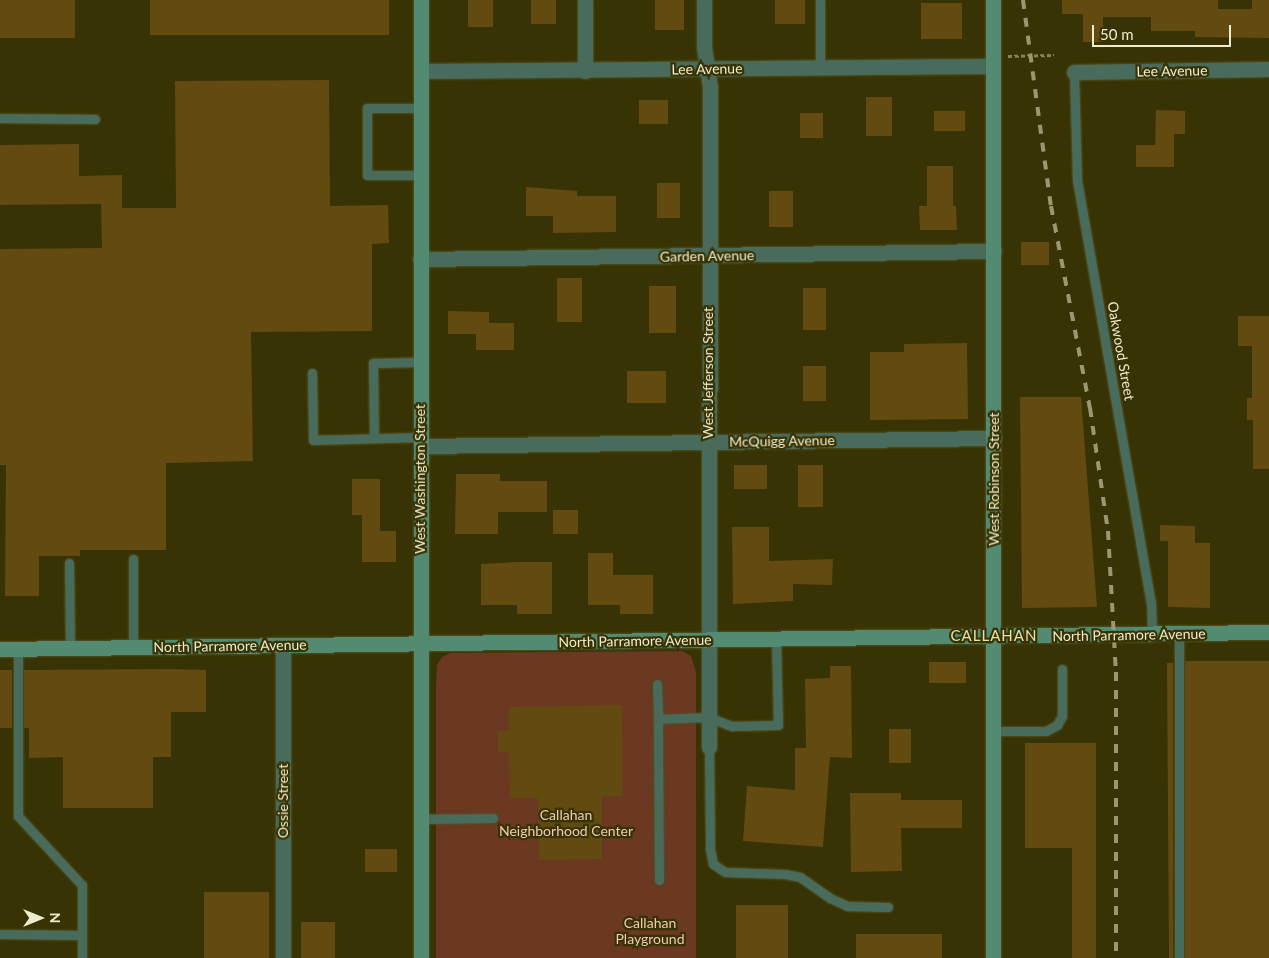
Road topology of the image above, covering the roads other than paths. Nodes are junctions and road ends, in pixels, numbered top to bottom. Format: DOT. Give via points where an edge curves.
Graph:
graph roads {
  1 [pos="421,0"];
  2 [pos="585,0"];
  3 [pos="704,0"];
  4 [pos="820,0"];
  5 [pos="993,0"];
  6 [pos="993,66"];
  7 [pos="820,68"];
  8 [pos="707,69"];
  9 [pos="1269,70"];
  10 [pos="585,71"];
  11 [pos="421,72"];
  12 [pos="1074,72"];
  13 [pos="421,108"];
  14 [pos="0,118"];
  15 [pos="95,119"];
  16 [pos="420,175"];
  17 [pos="994,251"];
  18 [pos="708,257"];
  19 [pos="420,259"];
  20 [pos="420,362"];
  21 [pos="312,373"];
  22 [pos="374,438"];
  23 [pos="994,438"];
  24 [pos="420,442"];
  25 [pos="707,443"];
  26 [pos="132,558"];
  27 [pos="69,563"];
  28 [pos="1269,632"];
  29 [pos="1152,634"];
  30 [pos="1179,634"];
  31 [pos="993,637"];
  32 [pos="776,639"];
  33 [pos="707,640"];
  34 [pos="420,643"];
  35 [pos="283,645"];
  36 [pos="134,647"];
  37 [pos="18,648"];
  38 [pos="70,648"];
  39 [pos="0,649"];
  40 [pos="1062,670"];
  41 [pos="657,684"];
  42 [pos="708,717"];
  43 [pos="658,718"];
  44 [pos="993,731"];
  45 [pos="708,747"];
  46 [pos="493,818"];
  47 [pos="421,819"];
  48 [pos="658,880"];
  49 [pos="888,907"];
  50 [pos="0,934"];
  51 [pos="82,935"];
  52 [pos="82,958"];
  53 [pos="283,958"];
  54 [pos="421,958"];
  55 [pos="993,958"];
  56 [pos="1179,958"];
  1 -- 11 [label="street, West Washington Street"];
  2 -- 10 [label="street"];
  3 -- 8 [label="street, West Jefferson Street"];
  4 -- 7 [label="lane"];
  5 -- 6 [label="street, West Robinson Street"];
  6 -- 7 [label="street, Lee Avenue"];
  6 -- 17 [label="street, West Robinson Street"];
  7 -- 8 [label="street, Lee Avenue"];
  8 -- 10 [label="street, Lee Avenue"];
  8 -- 18 [label="street, West Jefferson Street" via="710,87"];
  9 -- 12 [label="street, Lee Avenue"];
  10 -- 11 [label="street, Lee Avenue"];
  11 -- 13 [label="street, West Washington Street"];
  12 -- 29 [label="lane, Oakwood Street" via="1076,180 1151,602"];
  13 -- 16 [label="street, West Washington Street"];
  13 -- 16 [label="lane" via="367,108 367,175"];
  14 -- 15 [label="lane"];
  16 -- 19 [label="street, West Washington Street"];
  17 -- 18 [label="street, Garden Avenue"];
  17 -- 23 [label="street, West Robinson Street"];
  18 -- 19 [label="street, Garden Avenue"];
  18 -- 25 [label="street, West Jefferson Street"];
  19 -- 20 [label="street, West Washington Street"];
  20 -- 22 [label="lane" via="373,363"];
  20 -- 24 [label="street, West Washington Street"];
  21 -- 22 [label="lane" via="313,440"];
  22 -- 24 [label="lane"];
  23 -- 25 [label="street, McQuigg Avenue"];
  23 -- 31 [label="street, West Robinson Street"];
  24 -- 25 [label="street, McQuigg Avenue"];
  24 -- 34 [label="street, West Washington Street"];
  25 -- 33 [label="street, West Jefferson Street"];
  26 -- 36 [label="lane"];
  27 -- 38 [label="lane"];
  28 -- 30 [label="street, North Parramore Avenue"];
  29 -- 30 [label="street, North Parramore Avenue"];
  29 -- 31 [label="street, North Parramore Avenue"];
  30 -- 56 [label="lane"];
  31 -- 32 [label="street, North Parramore Avenue"];
  31 -- 44 [label="street, West Robinson Street"];
  32 -- 33 [label="street, North Parramore Avenue"];
  32 -- 42 [label="lane" via="778,725 732,726"];
  33 -- 34 [label="street, North Parramore Avenue"];
  33 -- 42 [label="street, West Jefferson Street"];
  34 -- 35 [label="street, North Parramore Avenue"];
  34 -- 47 [label="street, West Washington Street"];
  35 -- 36 [label="street, North Parramore Avenue"];
  35 -- 53 [label="street, Ossie Street"];
  36 -- 38 [label="street, North Parramore Avenue"];
  37 -- 38 [label="street, North Parramore Avenue"];
  37 -- 39 [label="street, North Parramore Avenue"];
  37 -- 51 [label="lane" via="18,816 82,884"];
  40 -- 44 [label="lane" via="1062,716 1057,725 1046,730"];
  41 -- 43 [label="lane"];
  42 -- 43 [label="lane"];
  42 -- 45 [label="street, West Jefferson Street"];
  43 -- 48 [label="lane"];
  44 -- 55 [label="street, West Robinson Street"];
  45 -- 49 [label="lane" via="710,848 714,864 725,872 800,877 847,906"];
  46 -- 47 [label="lane"];
  47 -- 54 [label="street, West Washington Street"];
  50 -- 51 [label="lane"];
  51 -- 52 [label="lane"];
}
